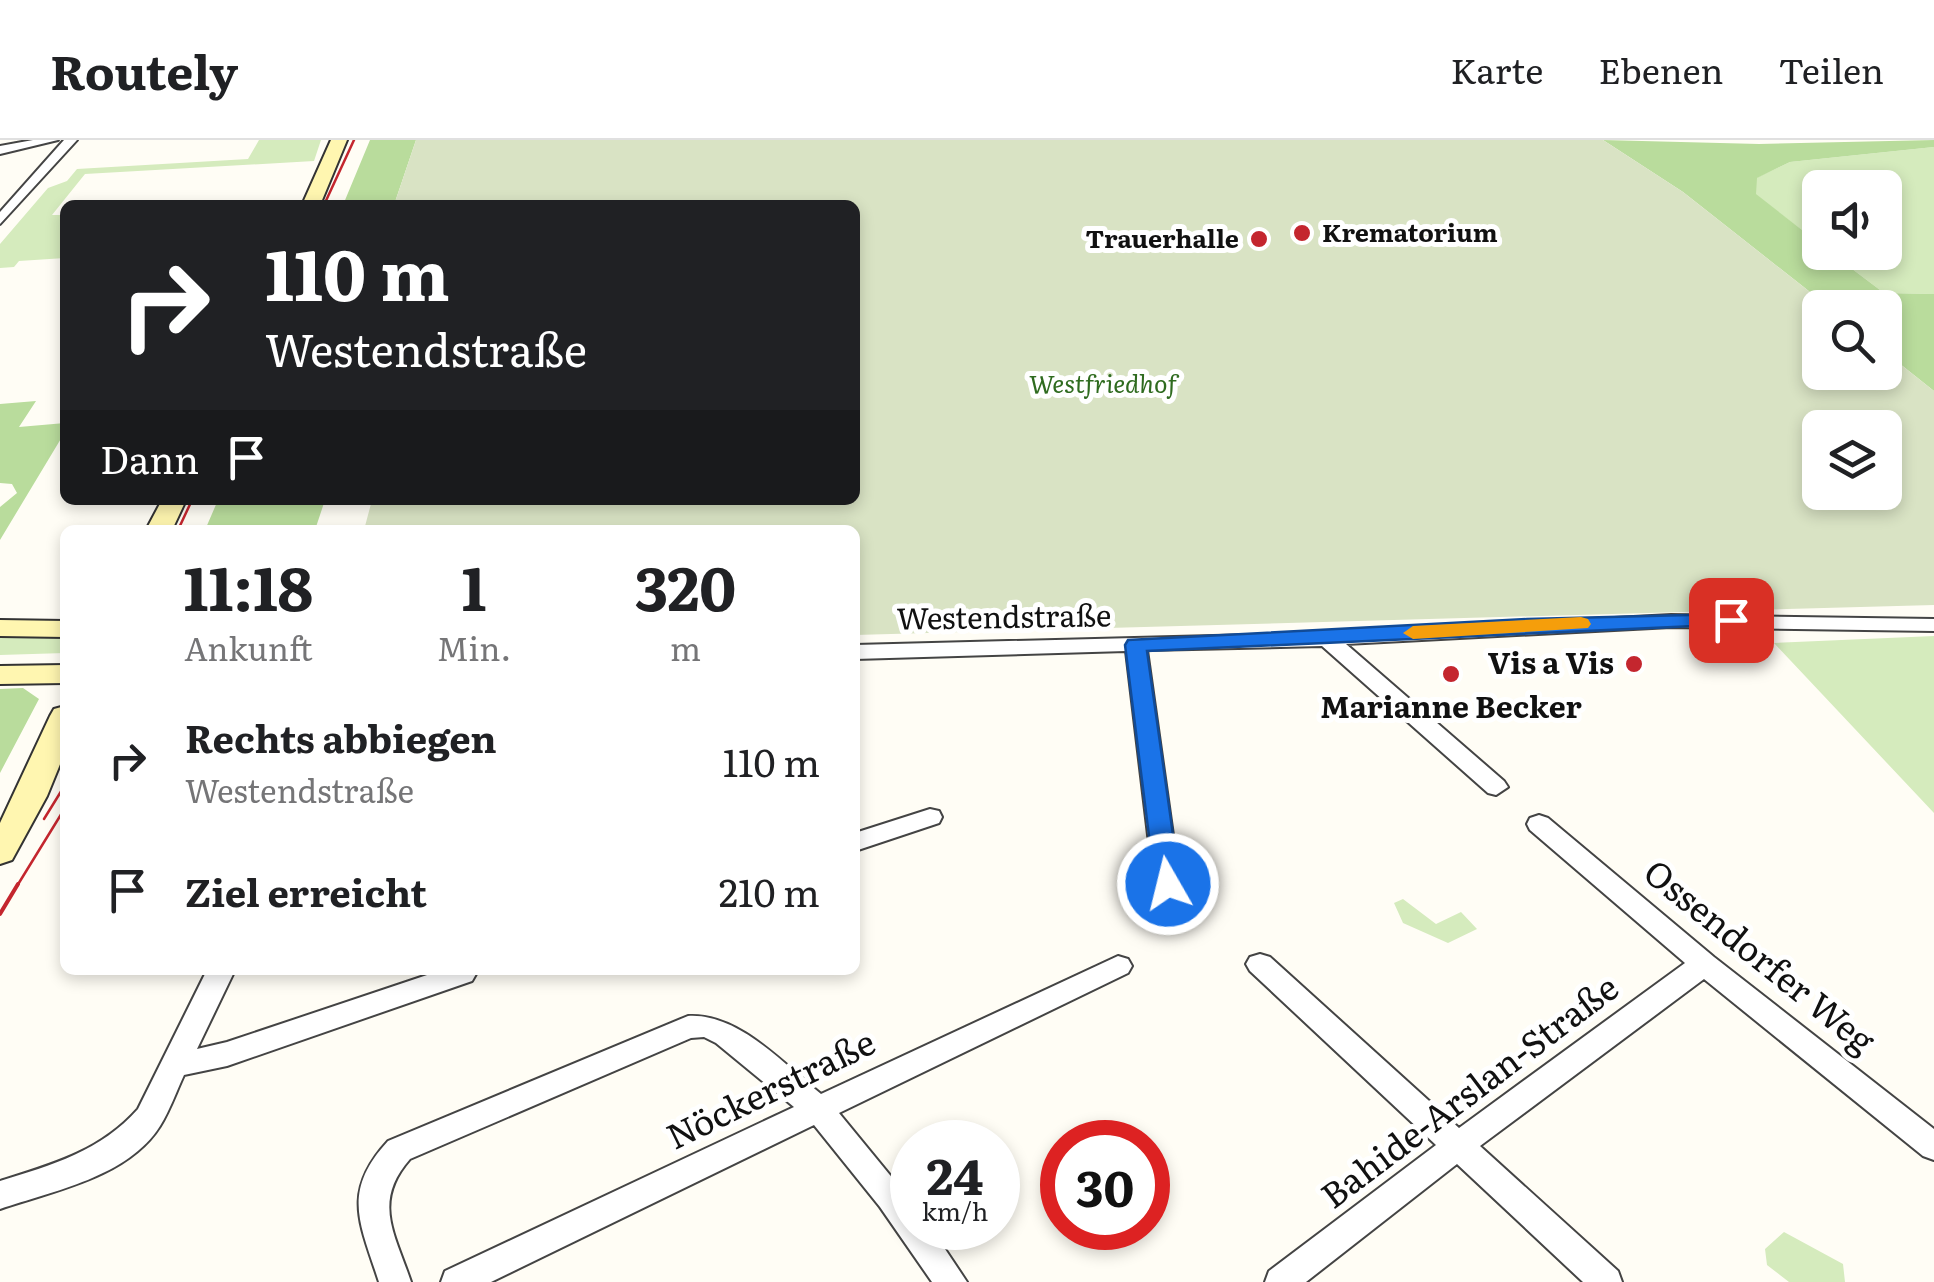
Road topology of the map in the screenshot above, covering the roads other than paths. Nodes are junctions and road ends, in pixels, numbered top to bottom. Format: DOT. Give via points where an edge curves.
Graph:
graph roads {
  1 [pos="52,140"];
  2 [pos="70,140"];
  3 [pos="338,140"];
  4 [pos="0,150"];
  5 [pos="313,200"];
  6 [pos="0,220"];
  7 [pos="1934,625"];
  8 [pos="0,628"];
  9 [pos="60,629"];
  10 [pos="1327,638"];
  11 [pos="1136,645"];
  12 [pos="860,652"];
  13 [pos="60,674"];
  14 [pos="14,675"];
  15 [pos="60,706"];
  16 [pos="60,729"];
  17 [pos="1496,788"];
  18 [pos="930,817"];
  19 [pos="1539,824"];
  20 [pos="860,840"];
  21 [pos="0,852"];
  22 [pos="1168,884"];
  23 [pos="1260,964"];
  24 [pos="1704,964"];
  25 [pos="1118,966"];
  26 [pos="218,975"];
  27 [pos="459,975"];
  28 [pos="173,1066"];
  29 [pos="818,1108"];
  30 [pos="1457,1146"];
  31 [pos="1934,1147"];
  32 [pos="0,1195"];
  33 [pos="395,1282"];
  34 [pos="457,1282"];
  35 [pos="951,1282"];
  36 [pos="1281,1282"];
  37 [pos="1606,1282"];
  1 -- 4 [label="street"];
  2 -- 6 [label="street"];
  3 -- 5 [label="main road"];
  7 -- 10 [label="street, Westendstraße" via="1670,620"];
  8 -- 9 [label="main road"];
  10 -- 11 [label="street, Westendstraße"];
  10 -- 17 [label="street"];
  11 -- 12 [label="street, Westendstraße"];
  11 -- 22 [label="street"];
  13 -- 14 [label="main road"];
  14 -- 15 [label="main road" via="54,692"];
  16 -- 21 [label="main road"];
  18 -- 20 [label="street"];
  19 -- 24 [label="street, Ossendorfer Weg"];
  23 -- 30 [label="street"];
  24 -- 30 [label="street, Bahide-Arslan-Straße"];
  24 -- 31 [label="street, Ossendorfer Weg"];
  25 -- 29 [label="street, Nöckerstraße"];
  26 -- 28 [label="street"];
  27 -- 28 [label="street"];
  28 -- 32 [label="street" via="134,1140"];
  29 -- 33 [label="street" via="726,1034 688,1026 398,1150 378,1170 369,1194"];
  29 -- 34 [label="street, Nöckerstraße"];
  29 -- 35 [label="street"];
  30 -- 36 [label="street, Bahide-Arslan-Straße"];
  30 -- 37 [label="street"];
}
